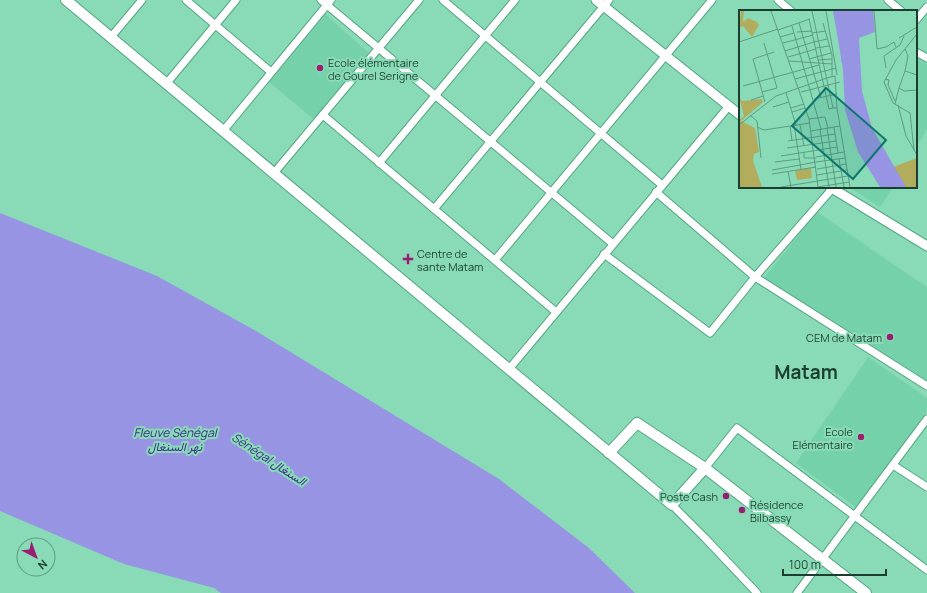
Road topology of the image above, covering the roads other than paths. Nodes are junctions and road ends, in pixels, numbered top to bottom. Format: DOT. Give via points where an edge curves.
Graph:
graph roads {
  1 [pos="66,0"];
  2 [pos="142,0"];
  3 [pos="186,0"];
  4 [pos="236,0"];
  5 [pos="419,0"];
  6 [pos="443,0"];
  7 [pos="515,0"];
  8 [pos="596,0"];
  9 [pos="712,0"];
  10 [pos="778,0"];
  11 [pos="888,0"];
  12 [pos="326,2"];
  13 [pos="607,3"];
  14 [pos="927,7"];
  15 [pos="790,10"];
  16 [pos="900,10"];
  17 [pos="917,19"];
  18 [pos="215,25"];
  19 [pos="485,36"];
  20 [pos="111,38"];
  21 [pos="379,48"];
  22 [pos="917,53"];
  23 [pos="666,56"];
  24 [pos="927,58"];
  25 [pos="272,72"];
  26 [pos="540,82"];
  27 [pos="166,84"];
  28 [pos="435,96"];
  29 [pos="729,106"];
  30 [pos="739,114"];
  31 [pos="323,115"];
  32 [pos="223,131"];
  33 [pos="601,134"];
  34 [pos="491,142"];
  35 [pos="380,163"];
  36 [pos="274,173"];
  37 [pos="662,185"];
  38 [pos="830,188"];
  39 [pos="656,192"];
  40 [pos="551,193"];
  41 [pos="434,209"];
  42 [pos="613,244"];
  43 [pos="927,246"];
  44 [pos="604,254"];
  45 [pos="495,260"];
  46 [pos="755,277"];
  47 [pos="556,312"];
  48 [pos="509,369"];
  49 [pos="927,386"];
  50 [pos="927,419"];
  51 [pos="609,452"];
  52 [pos="893,465"];
  53 [pos="704,468"];
  54 [pos="927,487"];
  55 [pos="672,505"];
  56 [pos="854,516"];
  57 [pos="822,559"];
  58 [pos="927,570"];
  59 [pos="757,593"];
  60 [pos="797,593"];
  61 [pos="866,593"];
  1 -- 20 [label="main road"];
  2 -- 20 [label="street"];
  3 -- 18 [label="street"];
  4 -- 18 [label="street"];
  5 -- 21 [label="street"];
  6 -- 19 [label="street"];
  7 -- 19 [label="street"];
  8 -- 13 [label="street"];
  9 -- 23 [label="street"];
  10 -- 15 [label="street"];
  11 -- 16 [label="street"];
  12 -- 21 [label="street"];
  12 -- 25 [label="street"];
  13 -- 23 [label="street"];
  13 -- 26 [label="street"];
  14 -- 17 [label="street"];
  18 -- 25 [label="street"];
  18 -- 27 [label="street"];
  19 -- 26 [label="street"];
  19 -- 28 [label="street"];
  20 -- 27 [label="main road"];
  21 -- 28 [label="street"];
  21 -- 31 [label="street"];
  22 -- 24 [label="street"];
  23 -- 29 [label="street"];
  23 -- 33 [label="street"];
  25 -- 32 [label="street"];
  26 -- 33 [label="street"];
  26 -- 34 [label="street"];
  27 -- 32 [label="main road"];
  28 -- 34 [label="street"];
  28 -- 35 [label="street"];
  29 -- 30 [label="street"];
  29 -- 37 [label="street"];
  31 -- 35 [label="street"];
  31 -- 36 [label="street"];
  32 -- 36 [label="main road"];
  33 -- 37 [label="street"];
  33 -- 40 [label="street"];
  34 -- 40 [label="street"];
  34 -- 41 [label="street"];
  35 -- 41 [label="street"];
  36 -- 48 [label="main road"];
  37 -- 39 [label="street"];
  38 -- 43 [label="street"];
  38 -- 46 [label="street"];
  39 -- 42 [label="street"];
  39 -- 46 [label="street"];
  40 -- 42 [label="street"];
  40 -- 45 [label="street"];
  41 -- 45 [label="street"];
  42 -- 44 [label="street"];
  44 -- 46 [label="street" via="710,333"];
  44 -- 47 [label="street"];
  45 -- 47 [label="street"];
  46 -- 49 [label="street"];
  47 -- 48 [label="street"];
  48 -- 51 [label="main road"];
  50 -- 52 [label="street"];
  51 -- 53 [label="main road" via="638,423"];
  51 -- 55 [label="main road"];
  52 -- 54 [label="street"];
  52 -- 56 [label="street"];
  53 -- 55 [label="main road"];
  53 -- 56 [label="street" via="737,428"];
  53 -- 57 [label="main road"];
  55 -- 59 [label="street"];
  56 -- 57 [label="street"];
  56 -- 58 [label="street"];
  57 -- 60 [label="street"];
  57 -- 61 [label="main road"];
}
